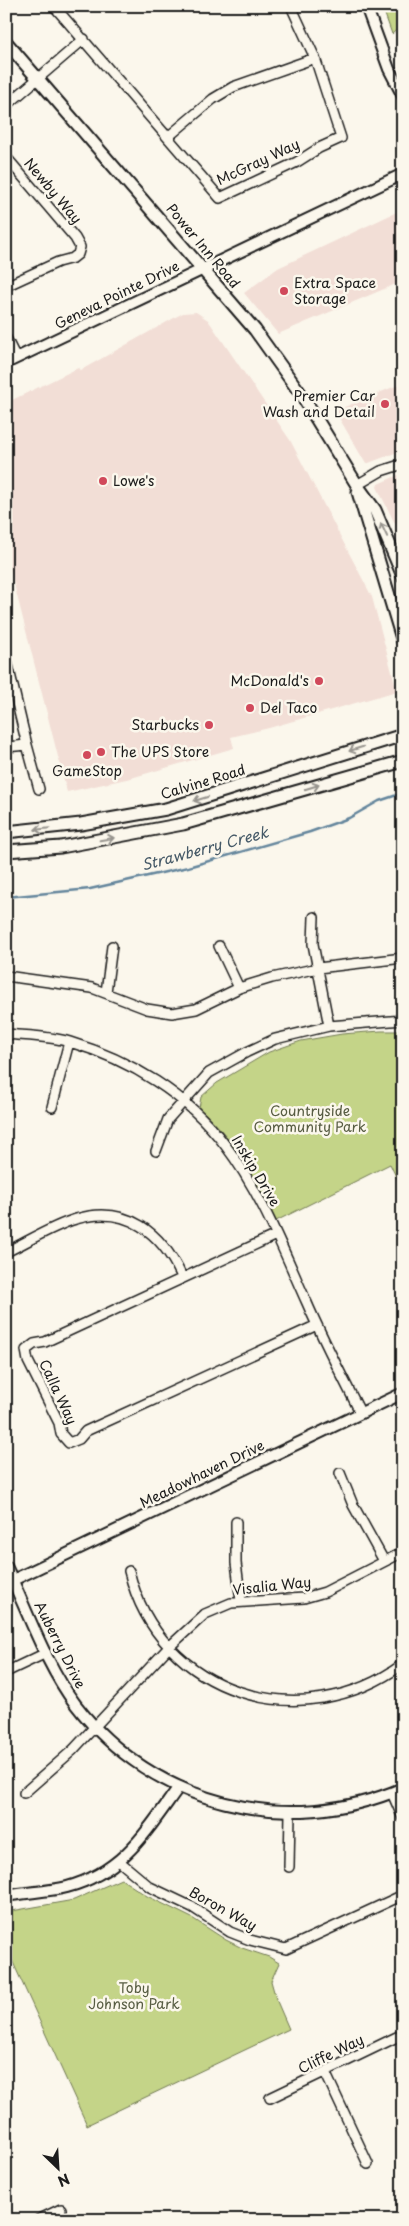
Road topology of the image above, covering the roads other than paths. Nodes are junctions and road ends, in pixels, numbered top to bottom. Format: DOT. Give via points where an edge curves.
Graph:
graph roads {
  1 [pos="54,6"];
  2 [pos="291,6"];
  3 [pos="366,6"];
  4 [pos="84,39"];
  5 [pos="6,42"];
  6 [pos="315,58"];
  7 [pos="38,78"];
  8 [pos="403,96"];
  9 [pos="6,106"];
  10 [pos="168,137"];
  11 [pos="6,157"];
  12 [pos="403,174"];
  13 [pos="202,270"];
  14 [pos="6,286"];
  15 [pos="6,338"];
  16 [pos="11,361"];
  17 [pos="403,464"];
  18 [pos="357,485"];
  19 [pos="403,576"];
  20 [pos="403,642"];
  21 [pos="6,657"];
  22 [pos="403,735"];
  23 [pos="27,745"];
  24 [pos="6,747"];
  25 [pos="403,761"];
  26 [pos="39,789"];
  27 [pos="6,832"];
  28 [pos="6,851"];
  29 [pos="314,917"];
  30 [pos="112,946"];
  31 [pos="219,946"];
  32 [pos="403,958"];
  33 [pos="318,968"];
  34 [pos="6,976"];
  35 [pos="239,988"];
  36 [pos="106,992"];
  37 [pos="403,1020"];
  38 [pos="329,1026"];
  39 [pos="6,1034"];
  40 [pos="69,1042"];
  41 [pos="183,1102"];
  42 [pos="52,1107"];
  43 [pos="156,1151"];
  44 [pos="276,1235"];
  45 [pos="6,1252"];
  46 [pos="182,1277"];
  47 [pos="317,1325"];
  48 [pos="403,1393"];
  49 [pos="360,1412"];
  50 [pos="340,1473"];
  51 [pos="236,1522"];
  52 [pos="403,1552"];
  53 [pos="384,1561"];
  54 [pos="6,1566"];
  55 [pos="130,1571"];
  56 [pos="10,1581"];
  57 [pos="240,1601"];
  58 [pos="169,1647"];
  59 [pos="46,1654"];
  60 [pos="403,1664"];
  61 [pos="6,1672"];
  62 [pos="94,1728"];
  63 [pos="178,1788"];
  64 [pos="403,1788"];
  65 [pos="24,1793"];
  66 [pos="392,1793"];
  67 [pos="290,1812"];
  68 [pos="403,1818"];
  69 [pos="119,1861"];
  70 [pos="289,1867"];
  71 [pos="403,1895"];
  72 [pos="6,1896"];
  73 [pos="403,2034"];
  74 [pos="324,2072"];
  75 [pos="270,2098"];
  76 [pos="368,2164"];
  77 [pos="61,2209"];
  78 [pos="38,2220"];
  1 -- 4 [label="street, McGray Way"];
  2 -- 6 [label="street, McGray Way"];
  3 -- 8 [label="street" via="389,69"];
  4 -- 7 [label="street"];
  4 -- 10 [label="street, McGray Way"];
  5 -- 7 [label="main road, Power Inn Road"];
  6 -- 10 [label="street" via="233,87 213,99"];
  6 -- 10 [label="street, McGray Way" via="341,138 297,162 220,198"];
  7 -- 9 [label="street"];
  7 -- 13 [label="main road, Power Inn Road"];
  11 -- 14 [label="street, Newby Way" via="80,247 73,258"];
  12 -- 13 [label="street, Geneva Pointe Drive"];
  13 -- 16 [label="street, Geneva Pointe Drive"];
  13 -- 18 [label="main road, Power Inn Road" via="269,349"];
  15 -- 16 [label="street"];
  17 -- 18 [label="street" via="381,471"];
  19 -- 18 [label="main road, Power Inn Road, one-way" via="375,510"];
  18 -- 20 [label="main road, Power Inn Road"];
  21 -- 23 [label="street"];
  22 -- 27 [label="main road, Calvine Road, one-way" via="166,809 81,824"];
  23 -- 24 [label="street"];
  23 -- 26 [label="street"];
  28 -- 25 [label="main road, one-way" via="61,847 183,824"];
  29 -- 33 [label="street" via="313,944"];
  30 -- 36 [label="street"];
  31 -- 35 [label="street"];
  32 -- 33 [label="street"];
  33 -- 35 [label="street"];
  33 -- 38 [label="street"];
  34 -- 36 [label="street"];
  35 -- 36 [label="street" via="196,1009 172,1013 147,1009"];
  37 -- 38 [label="street"];
  38 -- 41 [label="street" via="275,1039 240,1056 209,1073"];
  39 -- 40 [label="street, Inskip Drive"];
  40 -- 41 [label="street, Inskip Drive" via="127,1064"];
  40 -- 42 [label="street"];
  41 -- 43 [label="street" via="168,1119"];
  41 -- 44 [label="street, Inskip Drive" via="225,1144 251,1185"];
  44 -- 46 [label="street, Calla Way"];
  44 -- 47 [label="street, Inskip Drive"];
  45 -- 46 [label="street" via="74,1220 115,1217 135,1223 157,1237 170,1252"];
  46 -- 47 [label="street, Calla Way" via="26,1350 61,1434 69,1443 86,1431"];
  47 -- 49 [label="street, Inskip Drive"];
  48 -- 49 [label="street, Meadowhaven Drive"];
  49 -- 56 [label="street, Meadowhaven Drive"];
  50 -- 53 [label="street"];
  51 -- 57 [label="street"];
  52 -- 53 [label="street, Visalia Way"];
  53 -- 57 [label="street, Visalia Way" via="315,1596"];
  54 -- 56 [label="street, Auberry Drive"];
  55 -- 58 [label="street" via="142,1609"];
  56 -- 59 [label="street, Auberry Drive"];
  57 -- 58 [label="street, Visalia Way" via="205,1614"];
  58 -- 60 [label="street" via="195,1670 216,1682 251,1696 282,1701 318,1700 342,1695 375,1682"];
  58 -- 62 [label="street, Visalia Way"];
  59 -- 61 [label="street"];
  59 -- 62 [label="street, Auberry Drive"];
  62 -- 63 [label="street, Auberry Drive" via="141,1766"];
  62 -- 65 [label="street, Visalia Way"];
  63 -- 67 [label="street, Auberry Drive" via="226,1803"];
  63 -- 69 [label="street" via="146,1833"];
  64 -- 66 [label="street, Auberry Drive"];
  66 -- 67 [label="street, Auberry Drive" via="337,1808"];
  66 -- 68 [label="street"];
  67 -- 70 [label="street"];
  69 -- 71 [label="street, Boron Way" via="150,1886 192,1907 230,1932 286,1948"];
  69 -- 72 [label="street" via="74,1884"];
  73 -- 74 [label="street, Cliffe Way"];
  74 -- 75 [label="street, Cliffe Way"];
  74 -- 76 [label="street"];
  77 -- 78 [label="street"];
}
